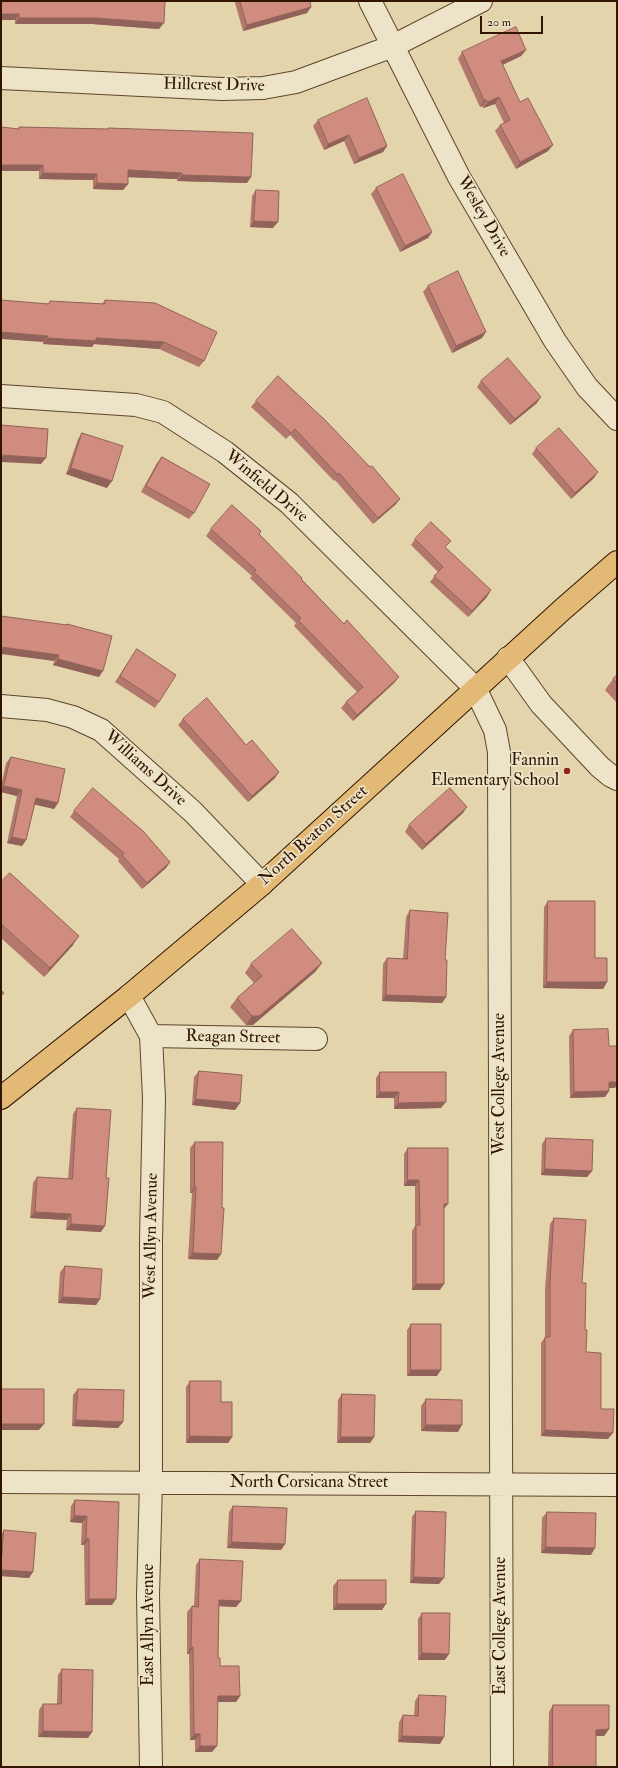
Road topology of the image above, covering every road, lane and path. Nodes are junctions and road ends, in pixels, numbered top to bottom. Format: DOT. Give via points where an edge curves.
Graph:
graph roads {
  1 [pos="370,1"];
  2 [pos="481,1"];
  3 [pos="393,46"];
  4 [pos="1,78"];
  5 [pos="1,396"];
  6 [pos="617,419"];
  7 [pos="617,562"];
  8 [pos="508,658"];
  9 [pos="475,688"];
  10 [pos="1,706"];
  11 [pos="617,779"];
  12 [pos="262,884"];
  13 [pos="129,996"];
  14 [pos="151,1036"];
  15 [pos="316,1039"];
  16 [pos="1,1098"];
  17 [pos="1,1482"];
  18 [pos="151,1482"];
  19 [pos="501,1485"];
  20 [pos="617,1485"];
  21 [pos="150,1767"];
  22 [pos="502,1767"];
  1 -- 3 [label="street, Wesley Drive"];
  2 -- 3 [label="street, Hillcrest Drive"];
  3 -- 4 [label="street, Hillcrest Drive" via="296,82 263,88 222,89"];
  3 -- 6 [label="street, Wesley Drive" via="459,177 555,341 587,387"];
  5 -- 9 [label="street, Winfield Drive" via="136,405 164,412 225,452 289,503"];
  7 -- 8 [label="main road, North Beaton Street"];
  8 -- 9 [label="main road, North Beaton Street"];
  8 -- 11 [label="street" via="541,704 600,767"];
  9 -- 12 [label="main road, North Beaton Street"];
  9 -- 19 [label="street, West College Avenue" via="495,730 499,752"];
  10 -- 12 [label="street, Williams Drive" via="47,710 73,717 101,730 193,812"];
  12 -- 13 [label="main road, North Beaton Street"];
  13 -- 14 [label="street, West Allyn Avenue"];
  13 -- 16 [label="main road, North Beaton Street"];
  14 -- 15 [label="street, Reagan Street"];
  14 -- 18 [label="street, West Allyn Avenue" via="154,1098"];
  17 -- 18 [label="street, North Corsicana Street"];
  18 -- 19 [label="street, North Corsicana Street"];
  18 -- 21 [label="street, East Allyn Avenue" via="148,1595"];
  19 -- 20 [label="street, North Corsicana Street"];
  19 -- 22 [label="street, East College Avenue"];
}
